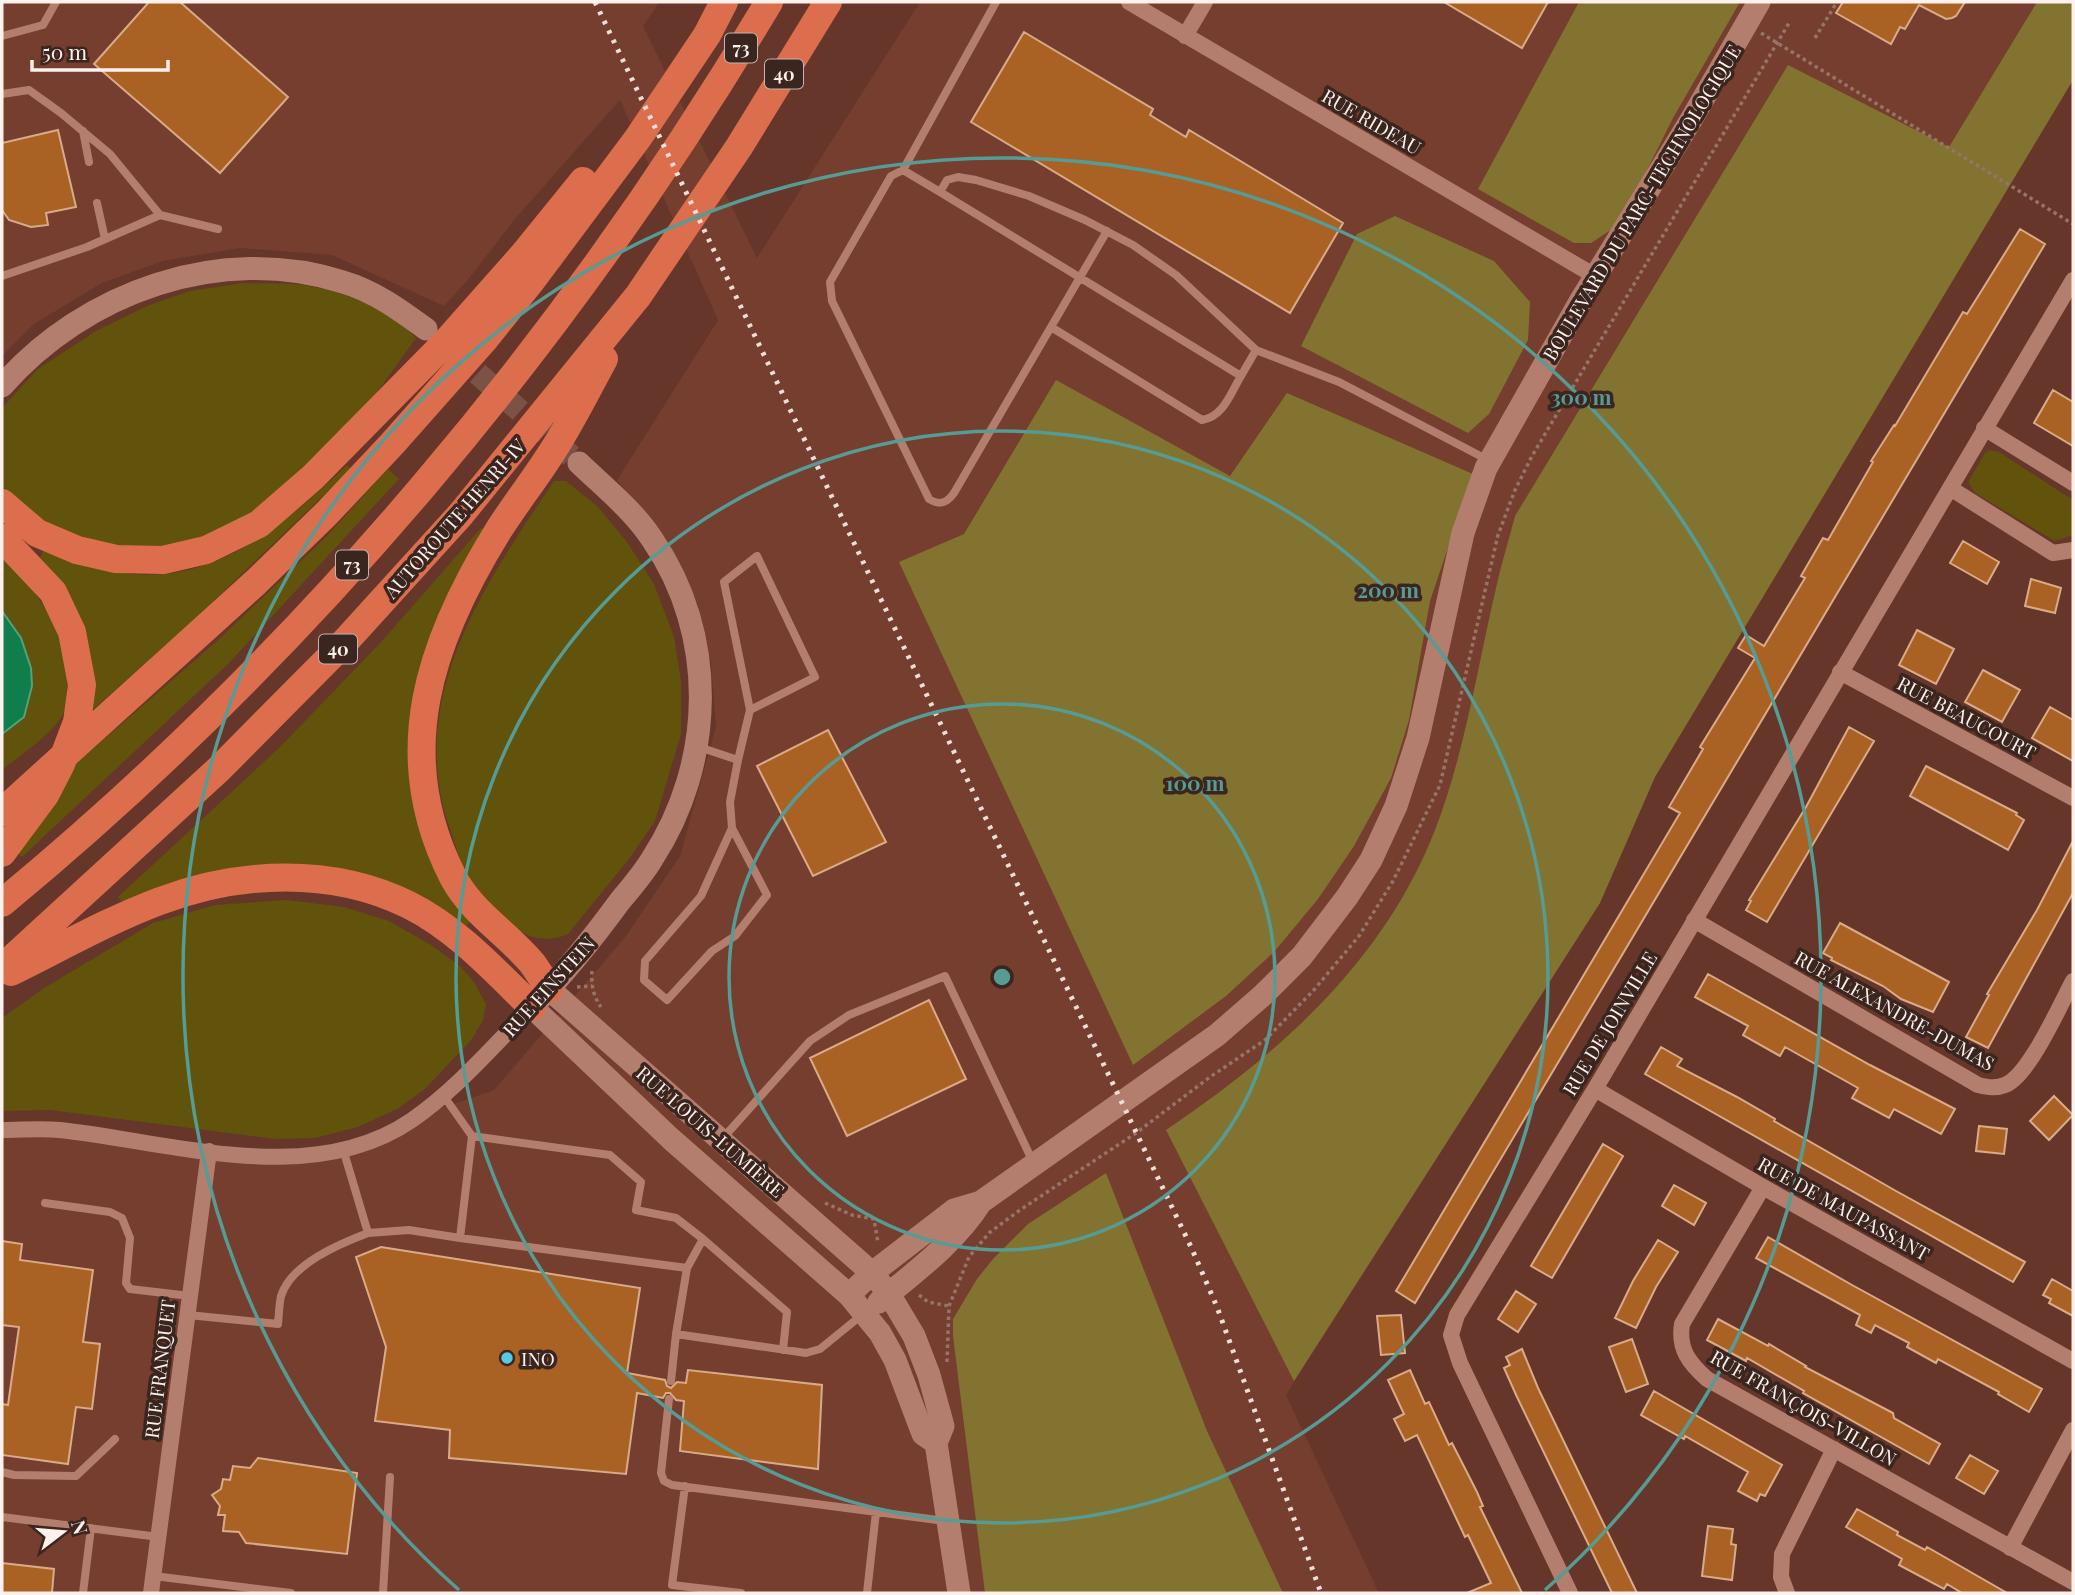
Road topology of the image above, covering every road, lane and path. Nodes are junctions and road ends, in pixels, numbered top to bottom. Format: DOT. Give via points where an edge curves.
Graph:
graph roads {
  1 [pos="56,2"];
  2 [pos="769,2"];
  3 [pos="828,2"];
  4 [pos="996,2"];
  5 [pos="1129,2"];
  6 [pos="1205,2"];
  7 [pos="1759,2"];
  8 [pos="1837,2"];
  9 [pos="722,5"];
  10 [pos="1747,25"];
  11 [pos="2,36"];
  12 [pos="1185,36"];
  13 [pos="1815,38"];
  14 [pos="2,94"];
  15 [pos="83,131"];
  16 [pos="632,133"];
  17 [pos="89,162"];
  18 [pos="903,170"];
  19 [pos="940,192"];
  20 [pos="97,202"];
  21 [pos="160,215"];
  22 [pos="2073,223"];
  23 [pos="218,229"];
  24 [pos="1107,231"];
  25 [pos="105,239"];
  26 [pos="2,276"];
  27 [pos="1595,276"];
  28 [pos="1081,278"];
  29 [pos="2073,281"];
  30 [pos="638,296"];
  31 [pos="1051,327"];
  32 [pos="426,329"];
  33 [pos="1256,350"];
  34 [pos="1241,376"];
  35 [pos="2,386"];
  36 [pos="1984,428"];
  37 [pos="1490,461"];
  38 [pos="579,463"];
  39 [pos="2073,482"];
  40 [pos="1950,488"];
  41 [pos="2,503"];
  42 [pos="2,538"];
  43 [pos="2073,550"];
  44 [pos="1840,672"];
  45 [pos="750,710"];
  46 [pos="696,747"];
  47 [pos="738,760"];
  48 [pos="2073,798"];
  49 [pos="2,812"];
  50 [pos="732,828"];
  51 [pos="2,853"];
  52 [pos="2,903"];
  53 [pos="1695,920"];
  54 [pos="593,966"];
  55 [pos="2,968"];
  56 [pos="2,976"];
  57 [pos="2073,981"];
  58 [pos="541,998"];
  59 [pos="607,1013"];
  60 [pos="1595,1088"];
  61 [pos="443,1095"];
  62 [pos="2,1130"];
  63 [pos="472,1136"];
  64 [pos="721,1140"];
  65 [pos="343,1149"];
  66 [pos="209,1151"];
  67 [pos="1033,1162"];
  68 [pos="1763,1187"];
  69 [pos="818,1199"];
  70 [pos="981,1202"];
  71 [pos="45,1203"];
  72 [pos="874,1219"];
  73 [pos="368,1233"];
  74 [pos="460,1238"];
  75 [pos="703,1239"];
  76 [pos="687,1268"];
  77 [pos="872,1273"];
  78 [pos="849,1294"];
  79 [pos="889,1294"];
  80 [pos="190,1296"];
  81 [pos="866,1312"];
  82 [pos="188,1315"];
  83 [pos="676,1334"];
  84 [pos="783,1350"];
  85 [pos="2073,1362"];
  86 [pos="671,1381"];
  87 [pos="669,1399"];
  88 [pos="2073,1430"];
  89 [pos="116,1439"];
  90 [pos="936,1443"];
  91 [pos="1834,1449"];
  92 [pos="2,1472"];
  93 [pos="390,1477"];
  94 [pos="685,1486"];
  95 [pos="876,1512"];
  96 [pos="2,1517"];
  97 [pos="948,1521"];
  98 [pos="91,1528"];
  99 [pos="159,1537"];
  100 [pos="2010,1548"];
  101 [pos="154,1576"];
  102 [pos="2073,1582"];
  103 [pos="83,1593"];
  104 [pos="151,1593"];
  105 [pos="291,1593"];
  106 [pos="383,1593"];
  107 [pos="741,1593"];
  108 [pos="867,1593"];
  109 [pos="959,1593"];
  110 [pos="1570,1593"];
  111 [pos="1787,1593"];
  1 -- 11 [label="lane" via="43,25"];
  2 -- 52 [label="highway, 73" via="654,184 459,443 254,671 139,783"];
  3 -- 30 [label="highway, AUTOROUTE HENRI-IV / 40" via="739,147"];
  4 -- 18 [label="lane"];
  5 -- 12 [label="street, RUE RIDEAU"];
  6 -- 12 [label="street"];
  7 -- 10 [label="street, BOULEVARD DU PARC-TECHNOLOGIQUE"];
  8 -- 13 [label="path"];
  9 -- 16 [label="highway" via="706,36"];
  10 -- 22 [label="path"];
  10 -- 27 [label="street, BOULEVARD DU PARC-TECHNOLOGIQUE"];
  12 -- 27 [label="street, RUE RIDEAU"];
  14 -- 15 [label="lane" via="29,90"];
  15 -- 17 [label="lane"];
  15 -- 21 [label="lane" via="110,154"];
  16 -- 41 [label="highway" via="446,342 313,477 259,524 206,550 163,560 116,559 77,550 37,533"];
  16 -- 49 [label="highway" via="532,280 392,444 200,634"];
  18 -- 19 [label="lane"];
  18 -- 31 [label="lane" via="891,176 830,282 830,291 929,499 941,504 949,500"];
  19 -- 24 [label="lane" via="947,180 976,180 1029,196"];
  19 -- 28 [label="lane"];
  20 -- 25 [label="lane"];
  21 -- 23 [label="lane"];
  21 -- 25 [label="lane"];
  24 -- 28 [label="lane"];
  24 -- 33 [label="lane" via="1176,275"];
  25 -- 26 [label="lane"];
  27 -- 37 [label="street, BOULEVARD DU PARC-TECHNOLOGIQUE"];
  28 -- 31 [label="lane"];
  28 -- 34 [label="lane"];
  29 -- 36 [label="street, RUE DE JOINVILLE"];
  30 -- 55 [label="highway, AUTOROUTE HENRI-IV / 40" via="461,514 342,645 219,769"];
  30 -- 58 [label="highway" via="553,451 499,531 447,627 421,733 422,782 434,833 454,878 477,912 532,963"];
  31 -- 34 [label="lane" via="1202,420 1219,414"];
  32 -- 35 [label="street" via="387,301 344,282 297,270 209,271 156,285 75,322 35,352"];
  33 -- 34 [label="lane"];
  33 -- 37 [label="lane" via="1339,382"];
  36 -- 39 [label="street"];
  36 -- 40 [label="street, RUE DE JOINVILLE"];
  37 -- 67 [label="street, BOULEVARD DU PARC-TECHNOLOGIQUE" via="1463,533 1418,738 1396,806 1348,897 1302,956 1226,1027"];
  38 -- 46 [label="street, RUE EINSTEIN" via="651,537 680,587 698,654 702,698"];
  40 -- 43 [label="street" via="2053,553"];
  40 -- 44 [label="street, RUE DE JOINVILLE"];
  42 -- 51 [label="highway" via="53,592 72,632 82,685 77,722 61,764 45,795"];
  44 -- 48 [label="street, RUE BEAUCOURT"];
  44 -- 53 [label="street, RUE DE JOINVILLE"];
  45 -- 45 [label="lane" via="815,677 757,556 724,582"];
  45 -- 47 [label="lane"];
  46 -- 47 [label="lane"];
  46 -- 58 [label="street, RUE EINSTEIN" via="676,813 653,859"];
  47 -- 50 [label="lane" via="730,802"];
  50 -- 50 [label="lane" via="767,895 736,936 712,951 667,1000 644,980 645,961 701,895"];
  53 -- 57 [label="street, RUE ALEXANDRE-DUMAS" via="1990,1088 2018,1077"];
  53 -- 60 [label="street, RUE DE JOINVILLE"];
  54 -- 59 [label="path" via="596,1000"];
  56 -- 58 [label="highway" via="160,901 210,885 280,877 326,879 410,906"];
  58 -- 61 [label="street, RUE EINSTEIN"];
  58 -- 64 [label="street, RUE LOUIS-LUMIÈRE"];
  58 -- 78 [label="street, RUE LOUIS-LUMIÈRE" via="671,1139"];
  60 -- 68 [label="street, RUE DE MAUPASSANT"];
  60 -- 110 [label="street, RUE DE JOINVILLE" via="1457,1315 1451,1335 1460,1363"];
  61 -- 63 [label="lane"];
  61 -- 65 [label="street, RUE EINSTEIN" via="391,1132"];
  62 -- 66 [label="street, RUE EINSTEIN" via="58,1130"];
  63 -- 74 [label="lane"];
  63 -- 75 [label="lane" via="610,1155 641,1182 636,1210 676,1218"];
  64 -- 67 [label="lane" via="810,1041 849,1015 945,976"];
  64 -- 77 [label="street, RUE LOUIS-LUMIÈRE"];
  65 -- 66 [label="street, RUE EINSTEIN" via="249,1157"];
  65 -- 73 [label="lane"];
  66 -- 80 [label="street, RUE FRANQUET"];
  67 -- 70 [label="street, BOULEVARD DU PARC-TECHNOLOGIQUE"];
  68 -- 85 [label="street, RUE DE MAUPASSANT"];
  68 -- 91 [label="street, RUE FRANÇOIS-VILLON" via="1682,1324 1680,1338 1692,1366 1707,1379"];
  69 -- 72 [label="path" via="852,1215"];
  70 -- 77 [label="street, BOULEVARD DU PARC-TECHNOLOGIQUE" via="954,1210"];
  70 -- 79 [label="street, BOULEVARD DU PARC-TECHNOLOGIQUE" via="967,1224"];
  71 -- 80 [label="lane" via="110,1212 122,1218 131,1238 126,1283 130,1289"];
  73 -- 74 [label="lane" via="409,1230"];
  73 -- 82 [label="lane" via="320,1254 298,1272 281,1295 278,1324"];
  74 -- 76 [label="lane"];
  75 -- 76 [label="lane"];
  75 -- 84 [label="lane" via="787,1312"];
  76 -- 83 [label="lane"];
  77 -- 78 [label="street, BOULEVARD DU PARC-TECHNOLOGIQUE"];
  77 -- 79 [label="street"];
  78 -- 81 [label="street"];
  79 -- 81 [label="street, BOULEVARD DU PARC-TECHNOLOGIQUE"];
  79 -- 90 [label="street" via="914,1336 929,1375 943,1426"];
  80 -- 82 [label="street, RUE FRANQUET"];
  81 -- 84 [label="lane" via="820,1349 806,1353"];
  81 -- 90 [label="street" via="895,1360 923,1434"];
  82 -- 99 [label="street, RUE FRANQUET"];
  83 -- 84 [label="lane"];
  83 -- 86 [label="lane"];
  87 -- 94 [label="lane" via="661,1474 664,1481"];
  88 -- 100 [label="street"];
  89 -- 92 [label="lane" via="76,1476"];
  90 -- 97 [label="street"];
  91 -- 100 [label="street, RUE FRANÇOIS-VILLON"];
  91 -- 111 [label="street" via="1782,1554 1781,1577"];
  93 -- 106 [label="lane"];
  94 -- 95 [label="lane"];
  94 -- 107 [label="lane" via="671,1584"];
  95 -- 97 [label="lane"];
  95 -- 108 [label="lane"];
  96 -- 98 [label="lane"];
  97 -- 109 [label="street"];
  98 -- 99 [label="lane"];
  98 -- 103 [label="lane"];
  99 -- 101 [label="street, RUE FRANQUET"];
  100 -- 102 [label="street, RUE FRANÇOIS-VILLON"];
  101 -- 104 [label="street, RUE FRANQUET"];
  101 -- 105 [label="lane"];
}
